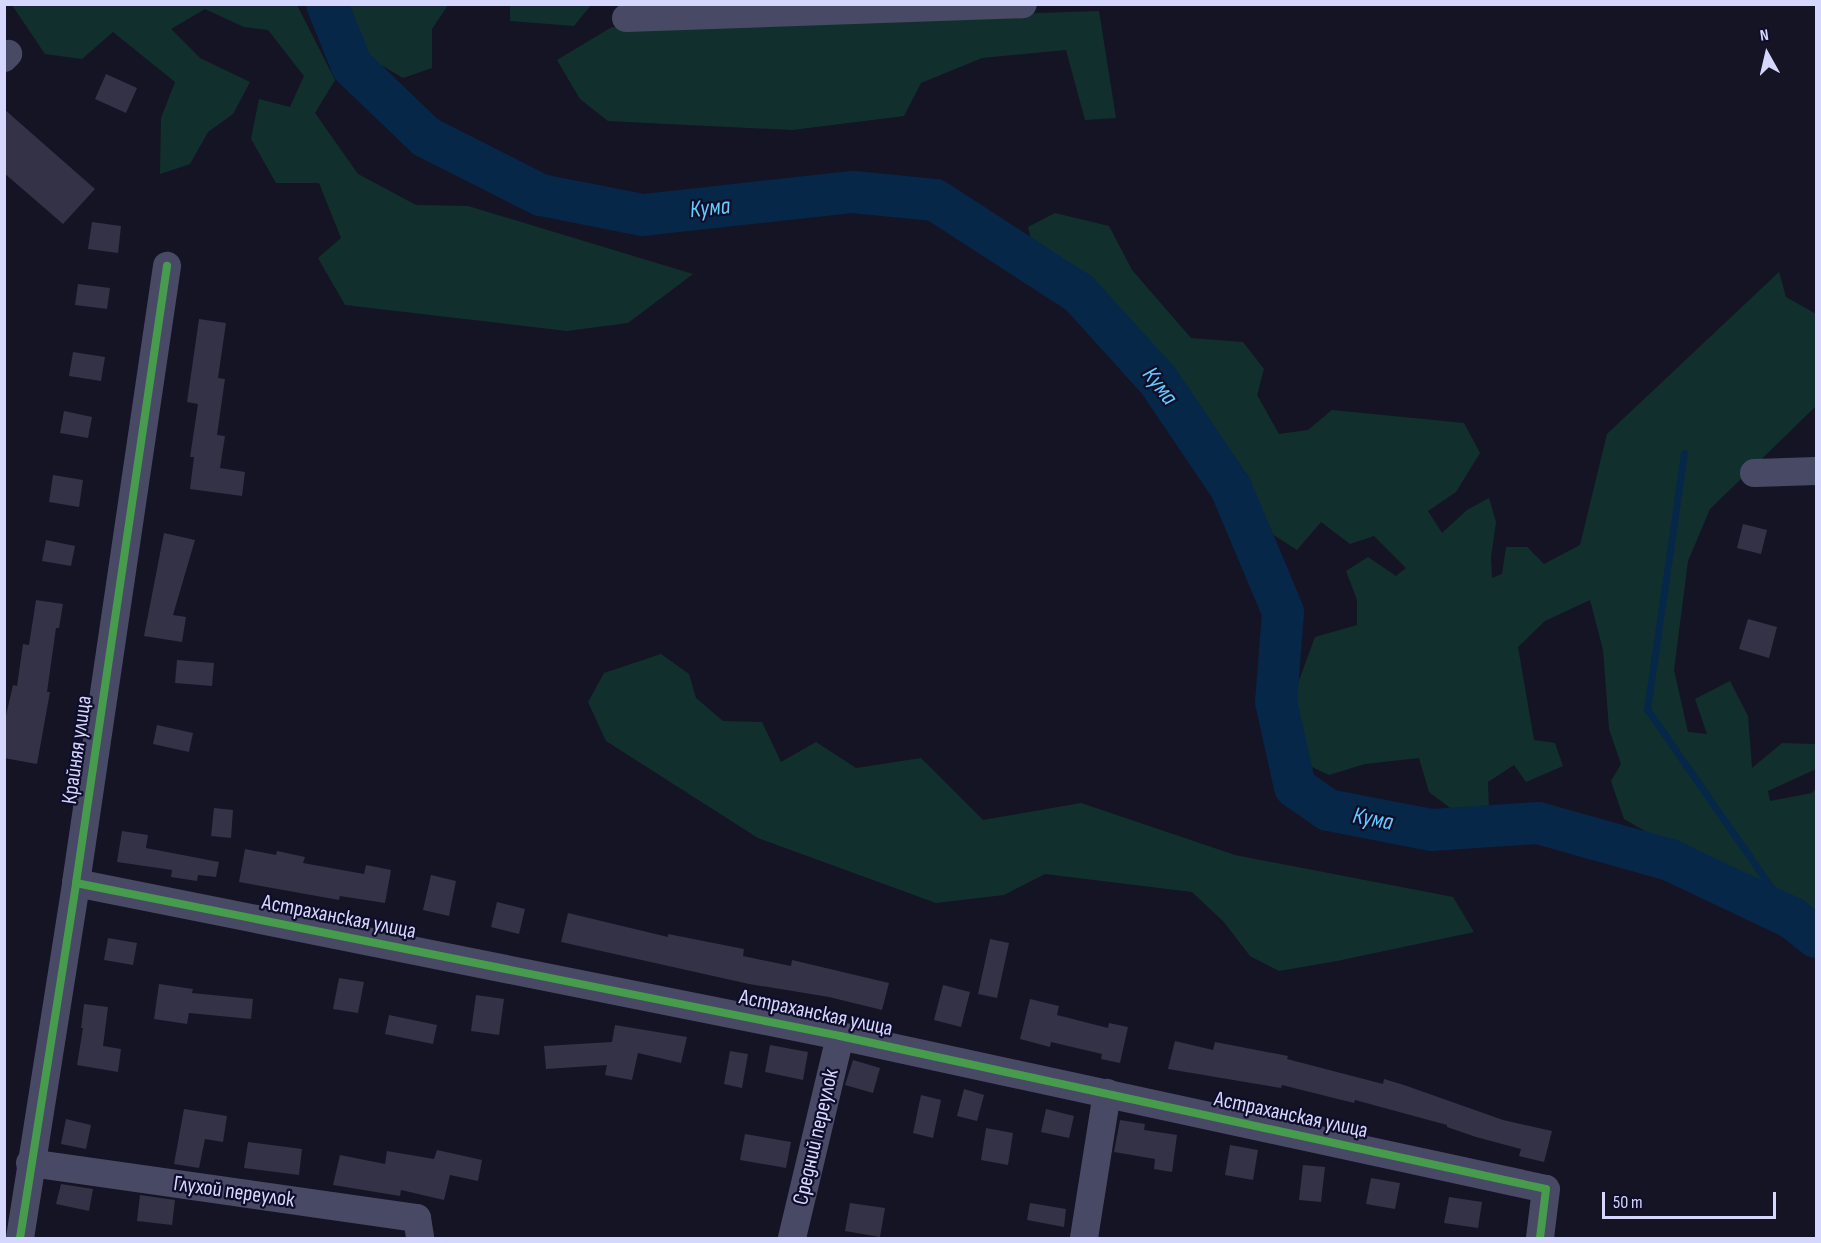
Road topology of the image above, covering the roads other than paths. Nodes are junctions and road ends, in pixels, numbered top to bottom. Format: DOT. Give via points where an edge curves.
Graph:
graph roads {
  1 [pos="1023,4"];
  2 [pos="626,18"];
  3 [pos="166,266"];
  4 [pos="1816,471"];
  5 [pos="1754,473"];
  6 [pos="76,883"];
  7 [pos="840,1036"];
  8 [pos="1107,1093"];
  9 [pos="30,1163"];
  10 [pos="20,1239"];
  11 [pos="420,1239"];
  12 [pos="792,1239"];
  13 [pos="1084,1239"];
  14 [pos="1540,1239"];
  1 -- 2 [label="street"];
  3 -- 6 [label="street, Крайняя улица"];
  4 -- 5 [label="street"];
  6 -- 7 [label="street, Астраханская улица"];
  6 -- 9 [label="street, Крайняя улица"];
  7 -- 8 [label="street, Астраханская улица"];
  7 -- 12 [label="street, Средний переулок"];
  8 -- 13 [label="street"];
  8 -- 14 [label="street, Астраханская улица" via="1546,1189"];
  9 -- 10 [label="street, Крайняя улица"];
  9 -- 11 [label="street, Глухой переулок" via="417,1218"];
}
